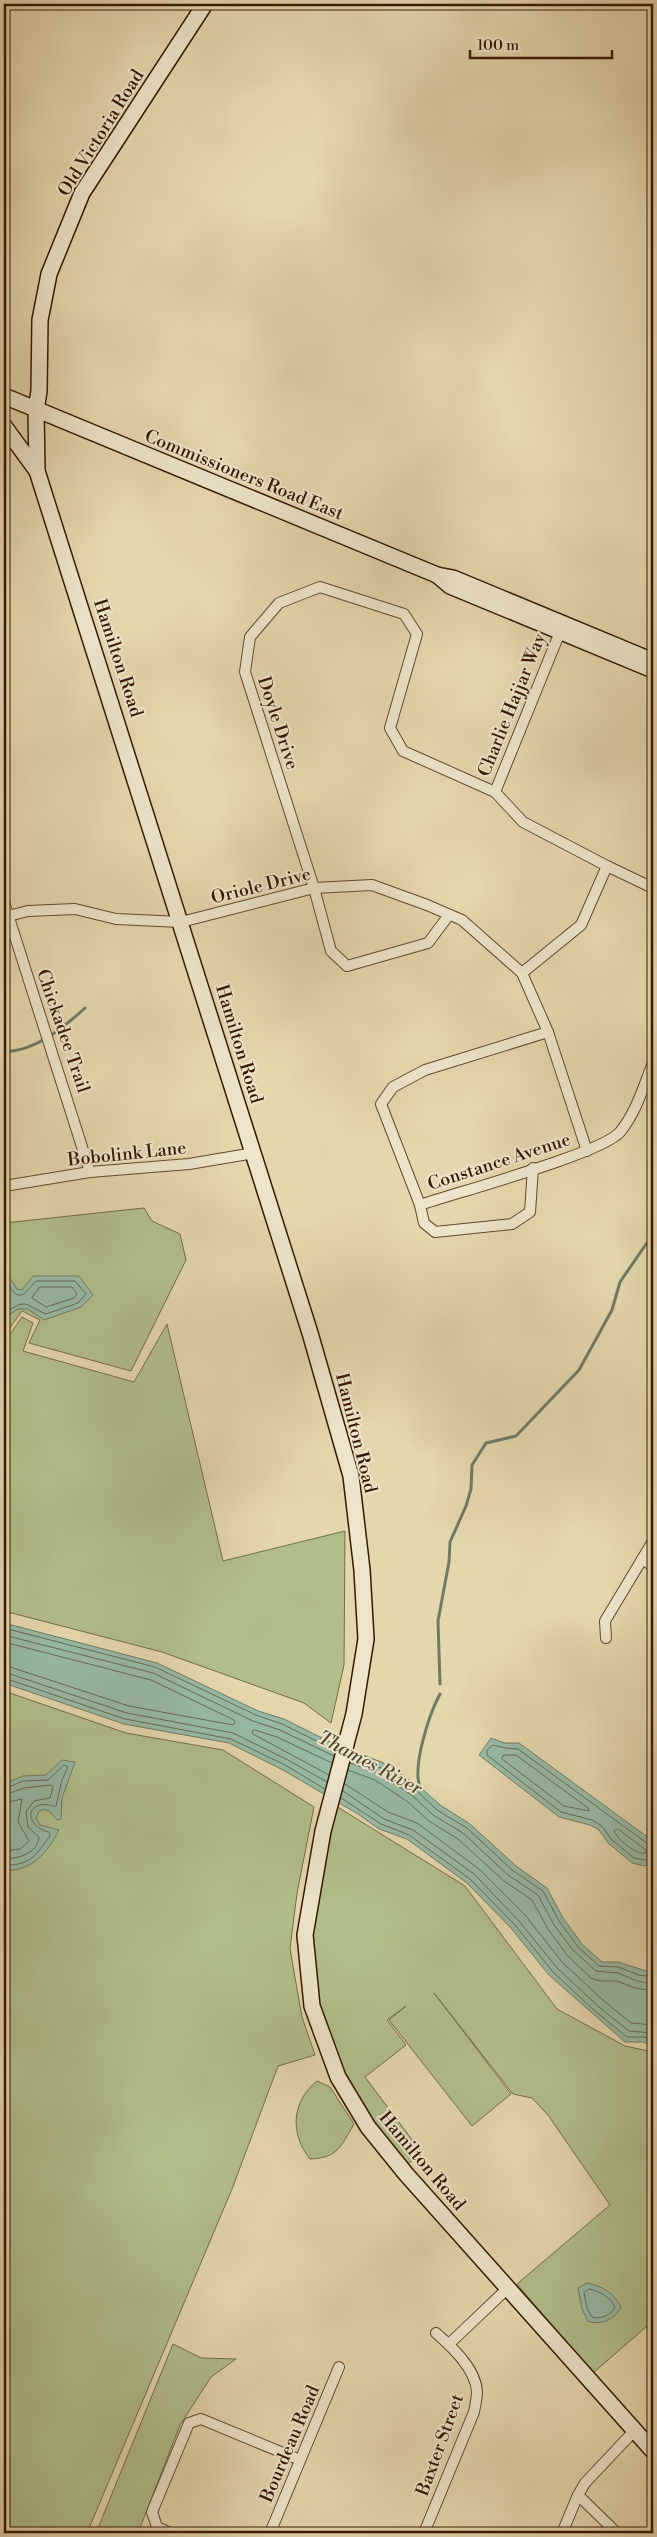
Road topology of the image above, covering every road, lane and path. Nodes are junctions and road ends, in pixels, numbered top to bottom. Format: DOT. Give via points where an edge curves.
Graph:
graph roads {
  1 [pos="205,4"];
  2 [pos="4,396"];
  3 [pos="36,410"];
  4 [pos="4,426"];
  5 [pos="38,471"];
  6 [pos="437,575"];
  7 [pos="560,632"];
  8 [pos="653,661"];
  9 [pos="653,670"];
  10 [pos="495,792"];
  11 [pos="607,866"];
  12 [pos="314,888"];
  13 [pos="653,888"];
  14 [pos="4,902"];
  15 [pos="449,914"];
  16 [pos="5,916"];
  17 [pos="181,922"];
  18 [pos="522,973"];
  19 [pos="548,1032"];
  20 [pos="653,1063"];
  21 [pos="587,1151"];
  22 [pos="254,1153"];
  23 [pos="533,1168"];
  24 [pos="90,1172"];
  25 [pos="4,1186"];
  26 [pos="420,1205"];
  27 [pos="653,1540"];
  28 [pos="642,1559"];
  29 [pos="653,1566"];
  30 [pos="606,1638"];
  31 [pos="508,2288"];
  32 [pos="436,2334"];
  33 [pos="449,2344"];
  34 [pos="339,2367"];
  35 [pos="635,2430"];
  36 [pos="653,2451"];
  37 [pos="300,2460"];
  38 [pos="578,2495"];
  39 [pos="170,2533"];
  40 [pos="270,2533"];
  41 [pos="424,2533"];
  42 [pos="562,2533"];
  43 [pos="617,2533"];
  1 -- 3 [label="main road, Old Victoria Road" via="82,192 49,274 40,320"];
  2 -- 3 [label="main road"];
  3 -- 5 [label="main road, Hamilton Road"];
  3 -- 6 [label="main road, Commissioners Road East"];
  4 -- 5 [label="main road"];
  5 -- 17 [label="main road, Hamilton Road"];
  6 -- 7 [label="main road, Commissioners Road East" via="450,586"];
  6 -- 8 [label="main road, Commissioners Road East" via="453,578"];
  7 -- 9 [label="main road, Commissioners Road East"];
  7 -- 10 [label="street, Charlie Hajjar Way"];
  10 -- 11 [label="street, Doyle Drive" via="523,822"];
  10 -- 12 [label="street, Doyle Drive" via="403,751 390,728 417,634 404,614 320,587 278,603 250,637 245,672"];
  11 -- 13 [label="street, Doyle Drive"];
  11 -- 18 [label="street" via="581,925"];
  12 -- 15 [label="street, Oriole Drive" via="372,885"];
  12 -- 15 [label="street, Doyle Drive" via="331,950 348,966 428,943"];
  12 -- 17 [label="street, Oriole Drive"];
  14 -- 16 [label="street, Chickadee Trail"];
  15 -- 18 [label="street, Oriole Drive" via="462,920"];
  16 -- 17 [label="street, Oriole Drive" via="75,909 116,919"];
  16 -- 24 [label="street, Chickadee Trail" via="66,1091"];
  17 -- 22 [label="main road, Hamilton Road"];
  18 -- 19 [label="street, Oriole Drive"];
  19 -- 21 [label="street, Oriole Drive"];
  19 -- 26 [label="street, Constance Avenue" via="425,1070 393,1087 381,1104"];
  20 -- 21 [label="street, Constance Avenue" via="619,1133"];
  21 -- 23 [label="street, Constance Avenue"];
  22 -- 24 [label="street, Bobolink Lane" via="189,1164"];
  22 -- 31 [label="main road, Hamilton Road" via="314,1344 351,1476 362,1570 366,1639 350,1732 323,1831 306,1935 312,2006 338,2077 368,2127"];
  23 -- 26 [label="street, Constance Avenue"];
  23 -- 26 [label="street" via="530,1212 512,1224 434,1232 424,1223"];
  24 -- 25 [label="street, Bobolink Lane"];
  27 -- 28 [label="street"];
  28 -- 29 [label="street"];
  28 -- 30 [label="street" via="605,1621"];
  31 -- 33 [label="street"];
  31 -- 35 [label="main road, Hamilton Road"];
  32 -- 33 [label="street, Baxter Street"];
  33 -- 41 [label="street, Baxter Street" via="473,2378 477,2392 474,2412"];
  34 -- 37 [label="street, Bourdeau Road"];
  35 -- 36 [label="main road, Hamilton Road"];
  35 -- 38 [label="street" via="598,2467"];
  37 -- 39 [label="street" via="201,2419 189,2423 152,2512 157,2527"];
  37 -- 40 [label="street, Bourdeau Road"];
  38 -- 42 [label="street"];
  38 -- 43 [label="street"];
}
